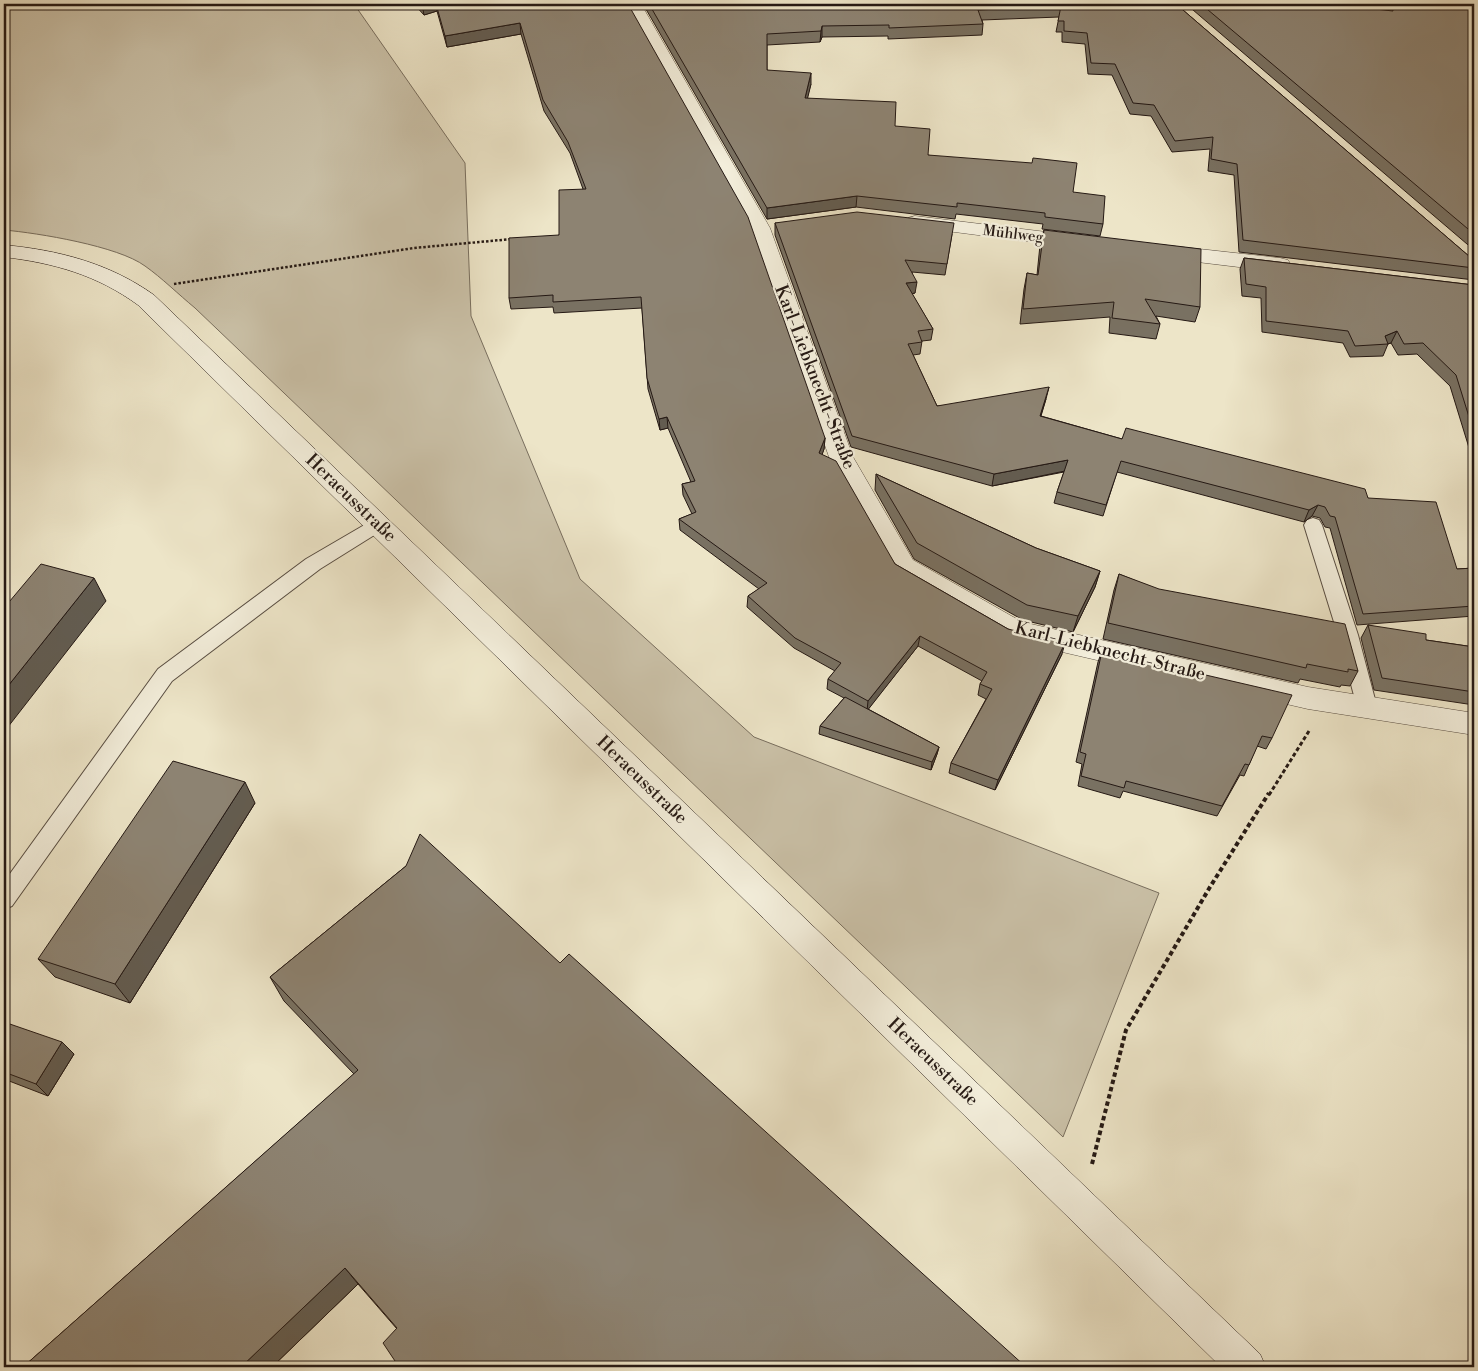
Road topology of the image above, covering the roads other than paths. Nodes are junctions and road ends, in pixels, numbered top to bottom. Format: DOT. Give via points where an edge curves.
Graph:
graph roads {
  1 [pos="632,4"];
  2 [pos="895,220"];
  3 [pos="1101,244"];
  4 [pos="1140,249"];
  5 [pos="4,251"];
  6 [pos="1298,268"];
  7 [pos="378,524"];
  8 [pos="1313,525"];
  9 [pos="1367,707"];
  10 [pos="1474,724"];
  11 [pos="4,898"];
  12 [pos="1247,1367"];
  1 -- 9 [label="street, Karl-Liebknecht-Straße" via="769,226 841,457 904,567 1015,631 1308,698"];
  2 -- 3 [label="street, Mühlweg"];
  4 -- 6 [label="street"];
  5 -- 7 [label="street, Heraeusstraße" via="68,262 134,290"];
  7 -- 11 [label="lane" via="313,564 165,675"];
  7 -- 12 [label="street, Heraeusstraße"];
  8 -- 9 [label="lane"];
  9 -- 10 [label="street, Karl-Liebknecht-Straße"];
}
